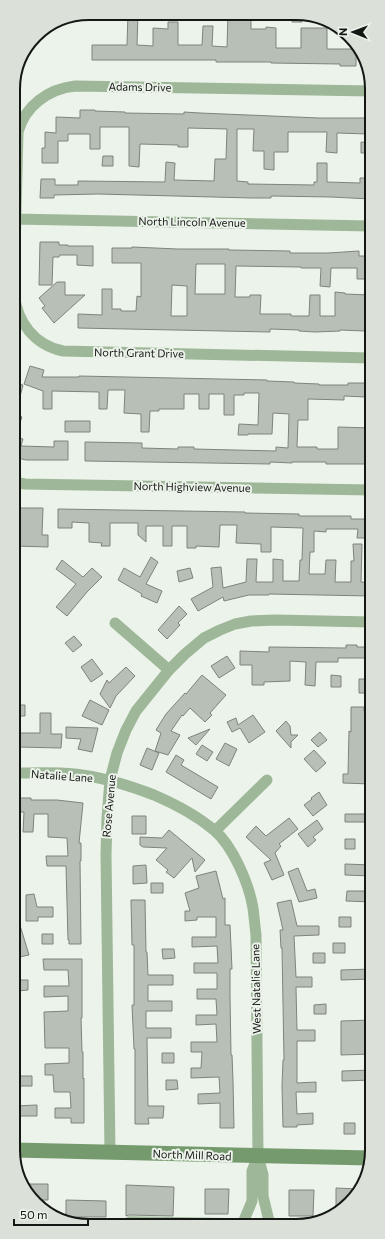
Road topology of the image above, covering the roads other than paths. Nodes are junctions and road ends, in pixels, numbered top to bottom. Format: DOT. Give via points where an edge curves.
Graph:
graph roads {
  1 [pos="365,91"];
  2 [pos="20,125"];
  3 [pos="20,219"];
  4 [pos="365,226"];
  5 [pos="20,316"];
  6 [pos="365,358"];
  7 [pos="20,483"];
  8 [pos="365,490"];
  9 [pos="365,622"];
  10 [pos="115,623"];
  11 [pos="169,670"];
  12 [pos="20,773"];
  13 [pos="110,780"];
  14 [pos="267,780"];
  15 [pos="215,831"];
  16 [pos="20,1150"];
  17 [pos="110,1152"];
  18 [pos="258,1156"];
  19 [pos="365,1158"];
  20 [pos="245,1219"];
  21 [pos="269,1219"];
  1 -- 2 [label="street, Adams Drive" via="75,86 60,88 45,96 26,114"];
  3 -- 4 [label="street, North Lincoln Avenue"];
  5 -- 6 [label="street, North Grant Drive" via="40,342 69,352"];
  7 -- 8 [label="street, North Highview Avenue"];
  9 -- 11 [label="street, Rose Avenue" via="275,620 235,624 204,638"];
  10 -- 11 [label="street"];
  11 -- 13 [label="street, Rose Avenue" via="136,711 117,753"];
  12 -- 13 [label="street, Natalie Lane" via="75,774"];
  13 -- 15 [label="street, West Natalie Lane" via="167,801"];
  13 -- 17 [label="street, Rose Avenue" via="106,854"];
  14 -- 15 [label="street"];
  15 -- 18 [label="street, West Natalie Lane" via="228,846 237,863 253,907 256,935"];
  16 -- 17 [label="street, North Mill Road"];
  17 -- 18 [label="street, North Mill Road"];
  18 -- 19 [label="street, North Mill Road"];
  18 -- 20 [label="street, West Natalie Lane" via="252,1171 252,1201"];
  18 -- 21 [label="street, West Natalie Lane"];
}
